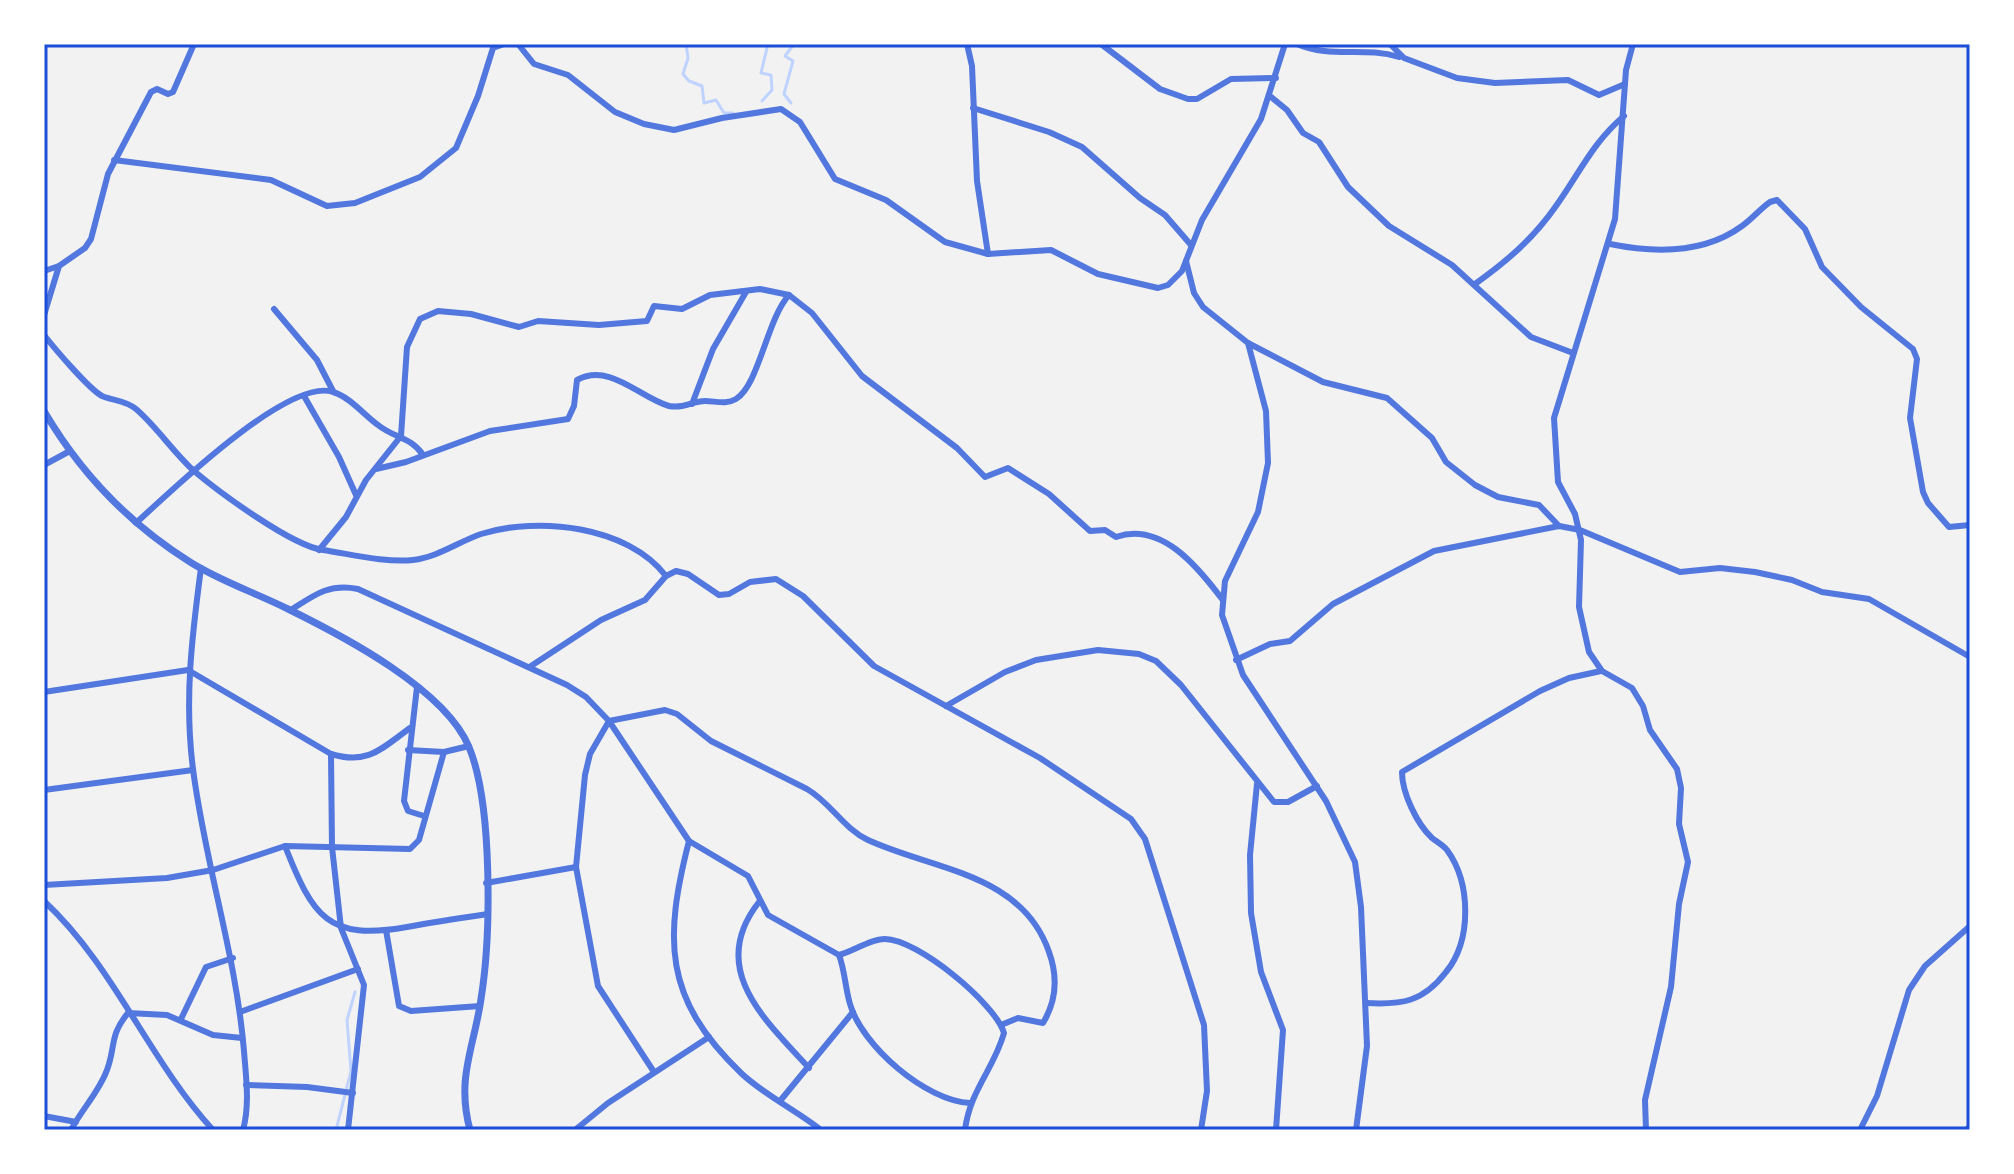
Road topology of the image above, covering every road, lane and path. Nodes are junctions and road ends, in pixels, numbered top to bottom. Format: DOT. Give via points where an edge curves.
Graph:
graph roads {
  1 [pos="194,44"];
  2 [pos="504,44"];
  3 [pos="518,44"];
  4 [pos="967,44"];
  5 [pos="1101,44"];
  6 [pos="1285,44"];
  7 [pos="1297,44"];
  8 [pos="1390,44"];
  9 [pos="1633,44"];
  10 [pos="494,46"];
  11 [pos="1404,58"];
  12 [pos="1276,78"];
  13 [pos="1625,84"];
  14 [pos="1270,96"];
  15 [pos="973,108"];
  16 [pos="1624,116"];
  17 [pos="114,160"];
  18 [pos="1610,244"];
  19 [pos="1191,245"];
  20 [pos="988,254"];
  21 [pos="1186,261"];
  22 [pos="59,266"];
  23 [pos="44,271"];
  24 [pos="1475,284"];
  25 [pos="746,292"];
  26 [pos="789,295"];
  27 [pos="274,309"];
  28 [pos="44,315"];
  29 [pos="44,335"];
  30 [pos="1248,343"];
  31 [pos="1573,353"];
  32 [pos="333,391"];
  33 [pos="304,396"];
  34 [pos="692,404"];
  35 [pos="44,411"];
  36 [pos="401,436"];
  37 [pos="68,452"];
  38 [pos="423,455"];
  39 [pos="44,465"];
  40 [pos="374,469"];
  41 [pos="194,471"];
  42 [pos="356,495"];
  43 [pos="136,523"];
  44 [pos="1970,525"];
  45 [pos="1559,526"];
  46 [pos="1580,530"];
  47 [pos="319,550"];
  48 [pos="201,568"];
  49 [pos="666,576"];
  50 [pos="1222,599"];
  51 [pos="291,610"];
  52 [pos="1970,657"];
  53 [pos="1236,660"];
  54 [pos="531,666"];
  55 [pos="188,670"];
  56 [pos="1602,671"];
  57 [pos="417,687"];
  58 [pos="44,692"];
  59 [pos="946,706"];
  60 [pos="609,721"];
  61 [pos="410,728"];
  62 [pos="469,746"];
  63 [pos="408,750"];
  64 [pos="444,752"];
  65 [pos="331,754"];
  66 [pos="193,770"];
  67 [pos="1257,783"];
  68 [pos="1317,786"];
  69 [pos="44,790"];
  70 [pos="424,816"];
  71 [pos="689,841"];
  72 [pos="285,846"];
  73 [pos="332,847"];
  74 [pos="576,867"];
  75 [pos="213,870"];
  76 [pos="486,883"];
  77 [pos="44,885"];
  78 [pos="44,901"];
  79 [pos="759,902"];
  80 [pos="488,914"];
  81 [pos="341,928"];
  82 [pos="1969,929"];
  83 [pos="386,930"];
  84 [pos="839,955"];
  85 [pos="233,958"];
  86 [pos="358,969"];
  87 [pos="1366,1003"];
  88 [pos="480,1006"];
  89 [pos="240,1012"];
  90 [pos="853,1012"];
  91 [pos="128,1013"];
  92 [pos="181,1019"];
  93 [pos="1001,1025"];
  94 [pos="709,1037"];
  95 [pos="242,1038"];
  96 [pos="809,1068"];
  97 [pos="654,1072"];
  98 [pos="246,1085"];
  99 [pos="353,1093"];
  100 [pos="780,1101"];
  101 [pos="970,1103"];
  102 [pos="44,1116"];
  103 [pos="76,1122"];
  104 [pos="71,1130"];
  105 [pos="213,1130"];
  106 [pos="243,1130"];
  107 [pos="348,1130"];
  108 [pos="470,1130"];
  109 [pos="575,1130"];
  110 [pos="821,1130"];
  111 [pos="965,1130"];
  112 [pos="1201,1130"];
  113 [pos="1276,1130"];
  114 [pos="1356,1130"];
  115 [pos="1646,1130"];
  116 [pos="1860,1130"];
  1 -- 17 [label="street" via="173,92 151,92"];
  2 -- 10 [label="street"];
  3 -- 20 [label="street" via="534,64 568,75 615,112 654,126 674,130 781,109 800,122 835,179 886,200 945,242"];
  4 -- 15 [label="street"];
  5 -- 12 [label="street" via="1160,89 1188,99 1231,79"];
  6 -- 12 [label="street"];
  7 -- 11 [label="street" via="1332,54 1374,51"];
  8 -- 11 [label="street"];
  9 -- 13 [label="street"];
  10 -- 17 [label="street" via="456,148 420,177 355,203 327,206 271,180"];
  11 -- 13 [label="street" via="1475,81 1568,80 1599,95"];
  12 -- 14 [label="street"];
  13 -- 16 [label="street"];
  14 -- 19 [label="street"];
  14 -- 24 [label="street" via="1303,133 1319,142 1365,205"];
  15 -- 19 [label="street" via="1082,147 1165,215"];
  15 -- 20 [label="street"];
  16 -- 18 [label="street"];
  16 -- 24 [label="street" via="1595,144 1524,247"];
  17 -- 22 [label="street" via="91,239"];
  18 -- 31 [label="street"];
  18 -- 44 [label="street" via="1646,250 1687,248 1725,236 1770,202 1785,205 1805,229 1822,267 1913,349 1917,359 1910,418 1925,499 1949,527"];
  19 -- 21 [label="street"];
  20 -- 21 [label="street" via="1051,250 1098,274 1158,288 1176,278"];
  21 -- 30 [label="street" via="1203,307"];
  22 -- 23 [label="street"];
  22 -- 28 [label="street"];
  24 -- 31 [label="street" via="1531,337"];
  25 -- 26 [label="street"];
  25 -- 34 [label="street" via="713,349"];
  25 -- 36 [label="street" via="710,295 682,309 659,304 647,321 623,324 538,321 519,327 451,311 428,314 416,324 407,347"];
  26 -- 34 [label="street" via="774,315 744,391 726,402"];
  26 -- 50 [label="street" via="812,313 862,376 957,448 985,477 1008,468 1049,494 1090,531 1105,530 1116,537 1139,534 1173,547 1196,565"];
  27 -- 32 [label="street" via="317,360"];
  29 -- 41 [label="street" via="88,387 133,407"];
  30 -- 45 [label="street" via="1323,382 1387,398 1432,438 1446,462 1475,485 1498,497 1539,505"];
  30 -- 50 [label="street" via="1266,411 1268,463 1258,512 1232,559"];
  31 -- 46 [label="street" via="1557,403 1555,434 1558,482"];
  32 -- 33 [label="street"];
  32 -- 36 [label="street"];
  33 -- 41 [label="street" via="228,440"];
  33 -- 42 [label="street"];
  34 -- 38 [label="street" via="672,406 628,384 586,375 577,380 568,419 490,431"];
  35 -- 37 [label="street"];
  36 -- 38 [label="street"];
  36 -- 40 [label="street"];
  37 -- 39 [label="street"];
  37 -- 43 [label="street"];
  38 -- 40 [label="street"];
  40 -- 42 [label="street"];
  41 -- 43 [label="street"];
  41 -- 47 [label="street" via="258,517"];
  42 -- 47 [label="street"];
  43 -- 48 [label="street"];
  45 -- 46 [label="street"];
  45 -- 53 [label="street" via="1434,551 1333,604 1290,641"];
  46 -- 52 [label="street" via="1680,572 1755,572 1822,592 1869,599"];
  46 -- 56 [label="street" via="1582,633"];
  47 -- 49 [label="street" via="412,560 482,534 546,526 635,548"];
  48 -- 51 [label="street"];
  48 -- 55 [label="street"];
  49 -- 54 [label="street" via="645,600 601,620"];
  49 -- 59 [label="street" via="676,571 688,574 719,595 763,579 789,585 874,666"];
  50 -- 53 [label="street"];
  51 -- 54 [label="street" via="322,590 339,585 358,589"];
  51 -- 57 [label="street"];
  53 -- 68 [label="street"];
  54 -- 60 [label="street" via="586,697"];
  55 -- 58 [label="street"];
  55 -- 65 [label="street"];
  55 -- 66 [label="street"];
  56 -- 87 [label="street" via="1540,691 1402,772 1423,827 1447,850 1456,871 1464,933 1448,970 1423,996 1393,1005"];
  56 -- 115 [label="street" via="1632,688 1650,730 1671,758 1681,788 1679,824 1688,862 1671,987 1645,1100"];
  57 -- 61 [label="street"];
  57 -- 62 [label="street" via="447,713"];
  59 -- 67 [label="street" via="1036,660 1098,650 1139,654 1156,661 1181,685"];
  59 -- 112 [label="street" via="1040,758 1139,827 1204,1025 1207,1091"];
  60 -- 71 [label="street"];
  60 -- 74 [label="street" via="585,775"];
  60 -- 93 [label="street" via="652,710 677,714 711,741 822,798 855,834 977,879 1013,899 1038,928 1057,982 1043,1023 1018,1018"];
  61 -- 63 [label="street"];
  61 -- 65 [label="street" via="366,757 353,760"];
  62 -- 64 [label="street"];
  62 -- 76 [label="street" via="478,779"];
  63 -- 64 [label="street"];
  63 -- 70 [label="street" via="405,807"];
  64 -- 70 [label="street"];
  65 -- 73 [label="street"];
  66 -- 69 [label="street"];
  66 -- 75 [label="street"];
  67 -- 68 [label="street" via="1268,798 1281,804"];
  67 -- 113 [label="street" via="1251,913 1261,972 1283,1030"];
  68 -- 87 [label="street" via="1355,862"];
  70 -- 73 [label="street" via="419,840 410,849"];
  71 -- 79 [label="street" via="748,876"];
  71 -- 94 [label="street" via="672,947 678,987"];
  72 -- 73 [label="street"];
  72 -- 75 [label="street"];
  72 -- 81 [label="street" via="300,885"];
  73 -- 81 [label="street"];
  74 -- 76 [label="street"];
  74 -- 97 [label="street" via="598,986"];
  75 -- 77 [label="street"];
  75 -- 85 [label="street"];
  76 -- 80 [label="street"];
  78 -- 91 [label="street" via="75,933"];
  79 -- 84 [label="street" via="781,924"];
  79 -- 96 [label="street" via="742,924 740,972 767,1023"];
  80 -- 83 [label="street"];
  80 -- 88 [label="street"];
  81 -- 83 [label="street" via="363,933"];
  81 -- 86 [label="street"];
  82 -- 116 [label="street" via="1925,966 1909,990 1877,1096"];
  83 -- 88 [label="street" via="399,1006 411,1011"];
  84 -- 90 [label="street"];
  84 -- 93 [label="street" via="888,938 916,949 966,986"];
  85 -- 89 [label="street"];
  85 -- 92 [label="street" via="206,967"];
  86 -- 89 [label="street"];
  86 -- 99 [label="street" via="364,1000"];
  87 -- 114 [label="street" via="1365,1080"];
  88 -- 108 [label="street" via="466,1057"];
  89 -- 95 [label="street"];
  90 -- 96 [label="street"];
  90 -- 101 [label="street" via="885,1056 905,1073 943,1098"];
  91 -- 92 [label="street"];
  91 -- 103 [label="street" via="113,1033 107,1070"];
  91 -- 105 [label="street"];
  92 -- 95 [label="street" via="213,1035"];
  93 -- 101 [label="street" via="1000,1047"];
  94 -- 97 [label="street"];
  94 -- 100 [label="street" via="742,1074"];
  95 -- 98 [label="street"];
  96 -- 100 [label="street"];
  97 -- 109 [label="street"];
  98 -- 99 [label="street"];
  98 -- 106 [label="street"];
  99 -- 107 [label="street"];
  100 -- 110 [label="street"];
  101 -- 111 [label="street"];
  102 -- 103 [label="street"];
  103 -- 104 [label="street"];
}
